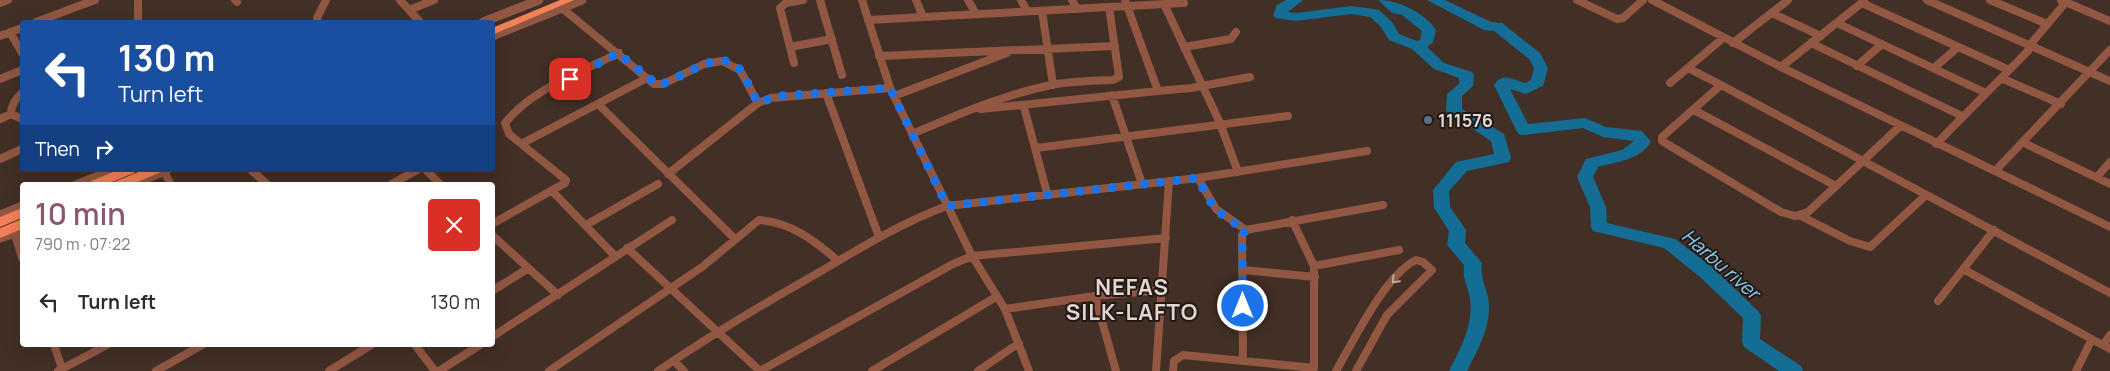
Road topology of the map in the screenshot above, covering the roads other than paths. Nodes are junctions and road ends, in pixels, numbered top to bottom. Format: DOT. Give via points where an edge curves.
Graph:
graph roads {
  1 [pos="8,0"];
  2 [pos="95,0"];
  3 [pos="138,0"];
  4 [pos="326,0"];
  5 [pos="400,0"];
  6 [pos="434,0"];
  7 [pos="539,0"];
  8 [pos="553,0"];
  9 [pos="582,0"];
  10 [pos="803,0"];
  11 [pos="820,0"];
  12 [pos="862,0"];
  13 [pos="916,0"];
  14 [pos="968,0"];
  15 [pos="1021,0"];
  16 [pos="1072,0"];
  17 [pos="1577,0"];
  18 [pos="1643,0"];
  19 [pos="1652,0"];
  20 [pos="1668,0"];
  21 [pos="1788,0"];
  22 [pos="1927,0"];
  23 [pos="1990,0"];
  24 [pos="2064,1"];
  25 [pos="1864,2"];
  26 [pos="0,3"];
  27 [pos="1127,3"];
  28 [pos="1184,3"];
  29 [pos="566,4"];
  30 [pos="1164,4"];
  31 [pos="1661,5"];
  32 [pos="1108,7"];
  33 [pos="1077,9"];
  34 [pos="409,10"];
  35 [pos="1027,11"];
  36 [pos="1042,11"];
  37 [pos="1772,13"];
  38 [pos="976,14"];
  39 [pos="923,17"];
  40 [pos="41,20"];
  41 [pos="138,20"];
  42 [pos="318,20"];
  43 [pos="418,20"];
  44 [pos="488,20"];
  45 [pos="868,20"];
  46 [pos="2110,21"];
  47 [pos="1837,23"];
  48 [pos="495,24"];
  49 [pos="2047,24"];
  50 [pos="20,29"];
  51 [pos="495,31"];
  52 [pos="10,32"];
  53 [pos="1236,32"];
  54 [pos="495,35"];
  55 [pos="0,36"];
  56 [pos="1821,36"];
  57 [pos="1723,38"];
  58 [pos="832,39"];
  59 [pos="1733,43"];
  60 [pos="1811,43"];
  61 [pos="1882,44"];
  62 [pos="2030,45"];
  63 [pos="1115,46"];
  64 [pos="1958,46"];
  65 [pos="790,47"];
  66 [pos="1184,47"];
  67 [pos="1048,49"];
  68 [pos="20,50"];
  69 [pos="1013,51"];
  70 [pos="2110,51"];
  71 [pos="618,53"];
  72 [pos="879,56"];
  73 [pos="794,63"];
  74 [pos="1857,66"];
  75 [pos="1688,68"];
  76 [pos="1781,68"];
  77 [pos="1934,68"];
  78 [pos="2009,70"];
  79 [pos="20,71"];
  80 [pos="2089,72"];
  81 [pos="842,75"];
  82 [pos="1250,77"];
  83 [pos="647,78"];
  84 [pos="2001,78"];
  85 [pos="0,79"];
  86 [pos="2110,81"];
  87 [pos="1075,82"];
  88 [pos="1670,83"];
  89 [pos="1053,85"];
  90 [pos="1202,85"];
  91 [pos="1721,85"];
  92 [pos="890,88"];
  93 [pos="1158,91"];
  94 [pos="826,92"];
  95 [pos="1986,93"];
  96 [pos="20,95"];
  97 [pos="1112,95"];
  98 [pos="894,96"];
  99 [pos="1081,99"];
  100 [pos="758,103"];
  101 [pos="598,104"];
  102 [pos="2061,104"];
  103 [pos="1024,107"];
  104 [pos="974,109"];
  105 [pos="1694,110"];
  106 [pos="10,114"];
  107 [pos="1288,116"];
  108 [pos="1962,116"];
  109 [pos="0,119"];
  110 [pos="20,119"];
  111 [pos="1220,123"];
  112 [pos="1900,126"];
  113 [pos="912,134"];
  114 [pos="1126,136"];
  115 [pos="523,143"];
  116 [pos="1936,144"];
  117 [pos="2024,144"];
  118 [pos="1036,148"];
  119 [pos="20,151"];
  120 [pos="1367,151"];
  121 [pos="0,159"];
  122 [pos="1863,161"];
  123 [pos="2110,162"];
  124 [pos="1996,170"];
  125 [pos="108,172"];
  126 [pos="121,172"];
  127 [pos="156,172"];
  128 [pos="158,172"];
  129 [pos="253,172"];
  130 [pos="413,172"];
  131 [pos="428,172"];
  132 [pos="1238,172"];
  133 [pos="668,174"];
  134 [pos="2097,177"];
  135 [pos="93,178"];
  136 [pos="1198,178"];
  137 [pos="1169,181"];
  138 [pos="127,182"];
  139 [pos="137,182"];
  140 [pos="265,182"];
  141 [pos="395,182"];
  142 [pos="438,182"];
  143 [pos="658,184"];
  144 [pos="1142,184"];
  145 [pos="2110,184"];
  146 [pos="1836,186"];
  147 [pos="552,191"];
  148 [pos="1047,194"];
  149 [pos="1926,194"];
  150 [pos="1383,205"];
  151 [pos="947,206"];
  152 [pos="20,207"];
  153 [pos="20,214"];
  154 [pos="0,215"];
  155 [pos="1801,216"];
  156 [pos="672,220"];
  157 [pos="1292,220"];
  158 [pos="0,222"];
  159 [pos="495,222"];
  160 [pos="586,225"];
  161 [pos="2110,228"];
  162 [pos="20,229"];
  163 [pos="1246,230"];
  164 [pos="1994,230"];
  165 [pos="0,233"];
  166 [pos="879,237"];
  167 [pos="0,238"];
  168 [pos="495,238"];
  169 [pos="1166,238"];
  170 [pos="735,239"];
  171 [pos="628,248"];
  172 [pos="1400,250"];
  173 [pos="615,256"];
  174 [pos="972,256"];
  175 [pos="838,261"];
  176 [pos="1314,266"];
  177 [pos="527,269"];
  178 [pos="1963,269"];
  179 [pos="1243,270"];
  180 [pos="1315,277"];
  181 [pos="670,288"];
  182 [pos="495,289"];
  183 [pos="1163,290"];
  184 [pos="2110,293"];
  185 [pos="558,295"];
  186 [pos="1095,296"];
  187 [pos="996,297"];
  188 [pos="1938,301"];
  189 [pos="1005,309"];
  190 [pos="717,331"];
  191 [pos="495,335"];
  192 [pos="2110,335"];
  193 [pos="2092,339"];
  194 [pos="1019,344"];
  195 [pos="55,347"];
  196 [pos="103,347"];
  197 [pos="198,347"];
  198 [pos="369,347"];
  199 [pos="417,347"];
  200 [pos="477,347"];
  201 [pos="2106,347"];
  202 [pos="1243,360"];
  203 [pos="674,361"];
  204 [pos="61,370"];
  205 [pos="156,371"];
  206 [pos="329,371"];
  207 [pos="435,371"];
  208 [pos="439,371"];
  209 [pos="549,371"];
  210 [pos="658,371"];
  211 [pos="684,371"];
  212 [pos="760,371"];
  213 [pos="872,371"];
  214 [pos="978,371"];
  215 [pos="1029,371"];
  216 [pos="1116,371"];
  217 [pos="1156,371"];
  218 [pos="1173,371"];
  219 [pos="1336,371"];
  220 [pos="1356,371"];
  221 [pos="2076,371"];
  1 -- 26 [label="street"];
  2 -- 40 [label="street"];
  3 -- 41 [label="street"];
  4 -- 42 [label="street"];
  5 -- 34 [label="street"];
  6 -- 34 [label="street"];
  7 -- 44 [label="street"];
  8 -- 48 [label="highway"];
  9 -- 29 [label="street"];
  10 -- 65 [label="street" via="786,3 780,8"];
  11 -- 58 [label="street"];
  12 -- 45 [label="street"];
  13 -- 39 [label="street"];
  14 -- 38 [label="street"];
  15 -- 35 [label="street"];
  16 -- 33 [label="street"];
  17 -- 18 [label="street" via="1617,19 1623,18"];
  19 -- 31 [label="street"];
  20 -- 31 [label="street"];
  21 -- 37 [label="street"];
  22 -- 62 [label="street"];
  23 -- 49 [label="street"];
  24 -- 46 [label="street"];
  24 -- 49 [label="street"];
  25 -- 47 [label="street"];
  25 -- 64 [label="street"];
  27 -- 30 [label="street"];
  27 -- 32 [label="street"];
  27 -- 93 [label="street"];
  28 -- 30 [label="street"];
  29 -- 51 [label="highway"];
  29 -- 54 [label="street"];
  29 -- 71 [label="street"];
  30 -- 66 [label="street"];
  31 -- 57 [label="street"];
  32 -- 33 [label="street"];
  32 -- 63 [label="street"];
  33 -- 36 [label="street"];
  34 -- 43 [label="street"];
  35 -- 36 [label="street"];
  35 -- 38 [label="street"];
  36 -- 67 [label="street"];
  37 -- 56 [label="street"];
  37 -- 59 [label="street"];
  38 -- 39 [label="street"];
  39 -- 45 [label="street"];
  45 -- 72 [label="street"];
  47 -- 56 [label="street"];
  47 -- 61 [label="street"];
  49 -- 62 [label="street"];
  50 -- 52 [label="street"];
  52 -- 55 [label="street"];
  52 -- 68 [label="street"];
  53 -- 66 [label="street" via="1231,39"];
  56 -- 60 [label="street"];
  57 -- 59 [label="street"];
  57 -- 75 [label="street"];
  58 -- 65 [label="street"];
  58 -- 81 [label="street"];
  59 -- 76 [label="street"];
  60 -- 74 [label="street"];
  60 -- 76 [label="street"];
  61 -- 74 [label="street"];
  61 -- 77 [label="street"];
  62 -- 78 [label="street"];
  62 -- 80 [label="street"];
  63 -- 67 [label="street"];
  63 -- 87 [label="street" via="1119,77"];
  64 -- 77 [label="street"];
  64 -- 78 [label="street"];
  65 -- 73 [label="street"];
  66 -- 90 [label="street"];
  67 -- 69 [label="street"];
  67 -- 89 [label="street"];
  69 -- 72 [label="street"];
  69 -- 98 [label="street"];
  70 -- 80 [label="street"];
  71 -- 83 [label="street"];
  71 -- 115 [label="street" via="514,111 505,123 506,129"];
  72 -- 92 [label="street"];
  74 -- 108 [label="street"];
  75 -- 88 [label="street"];
  75 -- 91 [label="street"];
  76 -- 112 [label="street"];
  77 -- 95 [label="street"];
  78 -- 84 [label="street"];
  79 -- 85 [label="street"];
  80 -- 86 [label="street"];
  80 -- 102 [label="street"];
  82 -- 90 [label="street"];
  83 -- 100 [label="street" via="658,85 704,64 728,62 740,70"];
  83 -- 101 [label="street"];
  84 -- 95 [label="street"];
  84 -- 102 [label="street"];
  87 -- 89 [label="street"];
  87 -- 99 [label="street"];
  89 -- 104 [label="street" via="1001,98"];
  90 -- 93 [label="street"];
  90 -- 111 [label="street"];
  91 -- 105 [label="street"];
  91 -- 122 [label="street"];
  92 -- 94 [label="street"];
  92 -- 98 [label="street"];
  93 -- 97 [label="street"];
  94 -- 100 [label="street" via="779,96"];
  94 -- 166 [label="street"];
  95 -- 108 [label="street"];
  96 -- 106 [label="street" via="13,102"];
  97 -- 99 [label="street"];
  97 -- 114 [label="street"];
  98 -- 113 [label="street"];
  99 -- 103 [label="street"];
  100 -- 133 [label="street"];
  101 -- 115 [label="street"];
  101 -- 133 [label="street"];
  102 -- 117 [label="street"];
  103 -- 104 [label="street"];
  103 -- 118 [label="street"];
  104 -- 113 [label="street"];
  105 -- 146 [label="street"];
  105 -- 155 [label="street" via="1662,137 1662,141 1781,212"];
  106 -- 109 [label="street"];
  106 -- 110 [label="street"];
  107 -- 111 [label="street"];
  108 -- 116 [label="street"];
  111 -- 114 [label="street"];
  111 -- 132 [label="street"];
  112 -- 116 [label="street"];
  112 -- 122 [label="street"];
  113 -- 151 [label="street"];
  114 -- 118 [label="street"];
  114 -- 144 [label="street"];
  115 -- 147 [label="street" via="564,176 565,183"];
  116 -- 124 [label="street"];
  117 -- 124 [label="street"];
  117 -- 134 [label="street"];
  118 -- 148 [label="street"];
  119 -- 121 [label="street"];
  120 -- 132 [label="street"];
  122 -- 146 [label="street"];
  122 -- 149 [label="street"];
  123 -- 134 [label="street"];
  124 -- 161 [label="street"];
  125 -- 135 [label="street"];
  126 -- 135 [label="highway"];
  127 -- 138 [label="highway"];
  128 -- 139 [label="street"];
  129 -- 140 [label="street"];
  130 -- 141 [label="street"];
  131 -- 142 [label="street"];
  132 -- 136 [label="street"];
  133 -- 170 [label="street"];
  134 -- 145 [label="street"];
  136 -- 137 [label="street"];
  136 -- 163 [label="street" via="1212,207"];
  137 -- 144 [label="street"];
  137 -- 169 [label="street"];
  143 -- 160 [label="street"];
  144 -- 148 [label="street"];
  146 -- 155 [label="street"];
  147 -- 159 [label="street"];
  147 -- 160 [label="street"];
  148 -- 151 [label="street"];
  149 -- 155 [label="street" via="1870,247 1850,241"];
  149 -- 164 [label="street"];
  150 -- 157 [label="street"];
  151 -- 166 [label="street"];
  151 -- 174 [label="street"];
  152 -- 154 [label="street"];
  153 -- 158 [label="highway"];
  156 -- 171 [label="street"];
  157 -- 163 [label="street"];
  157 -- 176 [label="street"];
  160 -- 173 [label="street"];
  162 -- 165 [label="highway"];
  162 -- 167 [label="street"];
  163 -- 179 [label="street" via="1242,235"];
  164 -- 178 [label="street"];
  164 -- 184 [label="street"];
  166 -- 175 [label="street"];
  168 -- 177 [label="street"];
  169 -- 174 [label="street"];
  169 -- 183 [label="street"];
  170 -- 175 [label="street" via="763,219 809,236"];
  170 -- 181 [label="street"];
  171 -- 173 [label="street"];
  171 -- 181 [label="street"];
  172 -- 176 [label="street"];
  173 -- 185 [label="street"];
  174 -- 187 [label="street"];
  174 -- 212 [label="street" via="952,264"];
  175 -- 190 [label="street"];
  176 -- 180 [label="street"];
  177 -- 182 [label="street"];
  177 -- 185 [label="street"];
  178 -- 188 [label="street"];
  178 -- 193 [label="street"];
  179 -- 180 [label="street"];
  179 -- 202 [label="street"];
  180 -- 202 [label="street" via="1314,368"];
  181 -- 190 [label="street"];
  181 -- 209 [label="street"];
  183 -- 186 [label="street"];
  183 -- 217 [label="street"];
  185 -- 191 [label="street"];
  186 -- 189 [label="street"];
  186 -- 216 [label="street"];
  187 -- 189 [label="street"];
  187 -- 213 [label="street"];
  189 -- 194 [label="street"];
  190 -- 203 [label="street"];
  190 -- 212 [label="street"];
  192 -- 201 [label="street"];
  193 -- 201 [label="street"];
  193 -- 221 [label="street"];
  194 -- 214 [label="street"];
  194 -- 215 [label="street"];
  195 -- 204 [label="street"];
  196 -- 204 [label="street"];
  197 -- 205 [label="street"];
  198 -- 206 [label="street"];
  199 -- 207 [label="street"];
  200 -- 208 [label="street"];
  202 -- 218 [label="street" via="1183,355 1174,361"];
  203 -- 210 [label="street"];
  203 -- 211 [label="street"];
  220 -- 219 [label="street, one-way" via="1382,321 1401,298 1426,279 1432,270 1426,263 1411,262 1387,288"];
}
